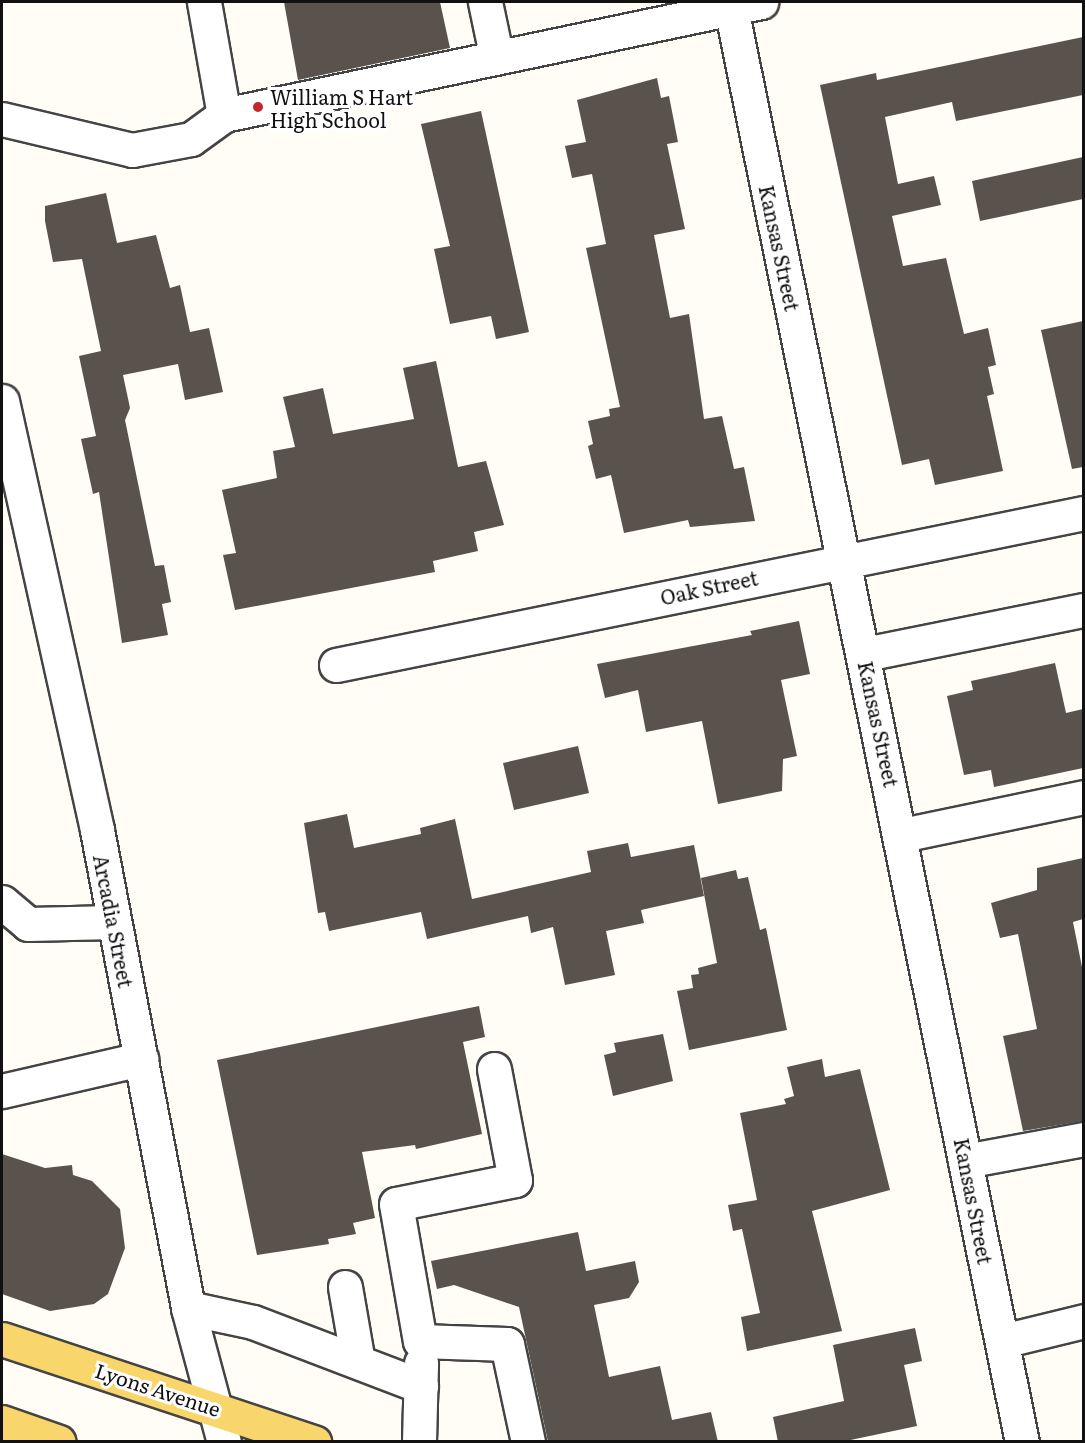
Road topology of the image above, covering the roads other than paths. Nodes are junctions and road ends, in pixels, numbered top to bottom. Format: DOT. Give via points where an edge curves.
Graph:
graph roads {
  1 [pos="204,2"];
  2 [pos="485,2"];
  3 [pos="746,5"];
  4 [pos="496,54"];
  5 [pos="224,115"];
  6 [pos="2,119"];
  7 [pos="2,401"];
  8 [pos="1083,513"];
  9 [pos="844,558"];
  10 [pos="1083,610"];
  11 [pos="865,654"];
  12 [pos="336,665"];
  13 [pos="1083,797"];
  14 [pos="902,835"];
  15 [pos="2,902"];
  16 [pos="114,922"];
  17 [pos="141,1059"];
  18 [pos="494,1070"];
  19 [pos="2,1091"];
  20 [pos="1083,1139"];
  21 [pos="965,1161"];
  22 [pos="345,1287"];
  23 [pos="188,1308"];
  24 [pos="1083,1321"];
  25 [pos="2,1339"];
  26 [pos="420,1341"];
  27 [pos="1002,1341"];
  28 [pos="358,1362"];
  29 [pos="421,1386"];
  30 [pos="210,1405"];
  31 [pos="2,1422"];
  32 [pos="59,1442"];
  33 [pos="224,1442"];
  34 [pos="314,1442"];
  35 [pos="419,1442"];
  36 [pos="528,1442"];
  37 [pos="1022,1442"];
  1 -- 5 [label="street"];
  2 -- 4 [label="street"];
  3 -- 4 [label="street"];
  3 -- 9 [label="street, Kansas Street"];
  4 -- 5 [label="street"];
  5 -- 6 [label="street" via="191,139 132,150"];
  7 -- 16 [label="street, Arcadia Street"];
  8 -- 9 [label="street, Oak Street"];
  9 -- 11 [label="street, Kansas Street"];
  9 -- 12 [label="street, Oak Street"];
  10 -- 11 [label="street"];
  11 -- 14 [label="street, Kansas Street"];
  13 -- 14 [label="street"];
  14 -- 21 [label="street, Kansas Street"];
  15 -- 16 [label="street" via="28,924"];
  16 -- 17 [label="street, Arcadia Street"];
  17 -- 19 [label="street"];
  17 -- 23 [label="street, Arcadia Street"];
  18 -- 26 [label="street" via="515,1180 396,1204"];
  20 -- 21 [label="street"];
  21 -- 27 [label="street, Kansas Street"];
  22 -- 28 [label="street"];
  23 -- 28 [label="street" via="253,1322"];
  23 -- 30 [label="street, Arcadia Street"];
  24 -- 27 [label="street"];
  25 -- 30 [label="main road, Lyons Avenue"];
  26 -- 29 [label="street"];
  26 -- 36 [label="street" via="507,1344"];
  27 -- 37 [label="street, Kansas Street"];
  28 -- 29 [label="street"];
  29 -- 35 [label="street"];
  30 -- 33 [label="street, Arcadia Street"];
  30 -- 34 [label="main road, Lyons Avenue"];
  31 -- 32 [label="main road"];
}
